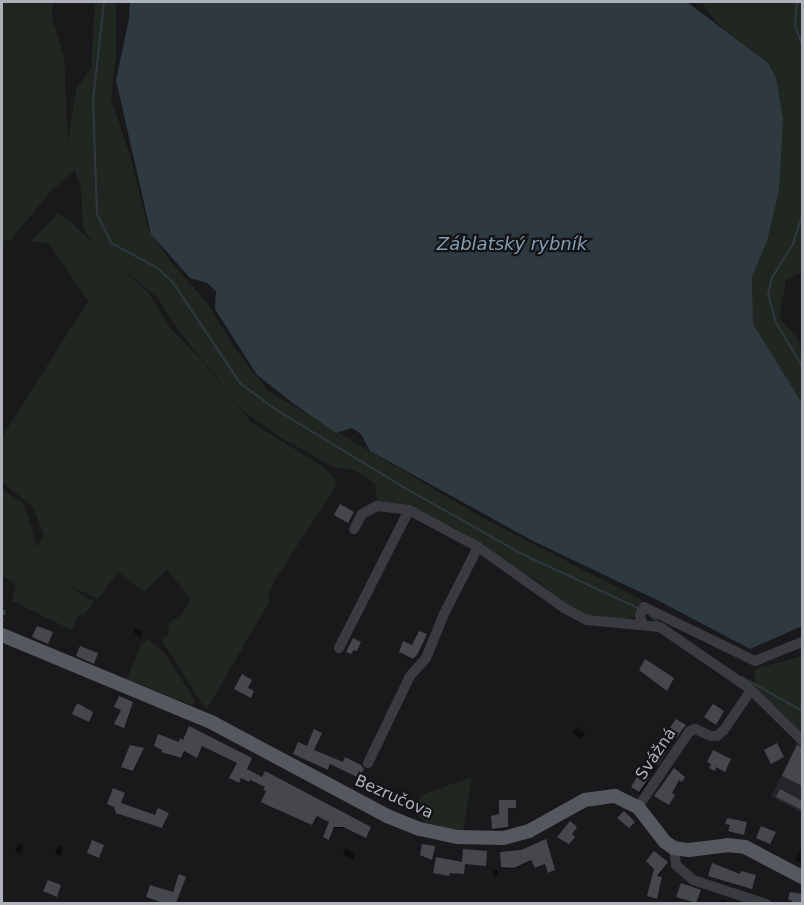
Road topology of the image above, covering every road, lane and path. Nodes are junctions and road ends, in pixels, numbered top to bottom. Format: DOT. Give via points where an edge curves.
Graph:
graph roads {
  1 [pos="409,510"];
  2 [pos="354,529"];
  3 [pos="478,547"];
  4 [pos="2,603"];
  5 [pos="642,615"];
  6 [pos="2,623"];
  7 [pos="2,635"];
  8 [pos="802,642"];
  9 [pos="339,648"];
  10 [pos="751,690"];
  11 [pos="802,740"];
  12 [pos="368,763"];
  13 [pos="638,807"];
  14 [pos="674,848"];
  15 [pos="802,876"];
  16 [pos="766,903"];
  1 -- 2 [label="street" via="377,506 362,514"];
  1 -- 3 [label="street"];
  1 -- 9 [label="street"];
  3 -- 5 [label="street" via="586,620 607,624"];
  3 -- 12 [label="street" via="426,658 410,676"];
  4 -- 6 [label="path"];
  5 -- 8 [label="street" via="755,661"];
  5 -- 10 [label="street"];
  7 -- 13 [label="main road, Bezručova" via="213,723 387,816 420,829 471,839 504,838 529,831 593,797 615,796"];
  10 -- 11 [label="street"];
  10 -- 13 [label="street, Svážná" via="717,736 695,729 689,732"];
  13 -- 14 [label="main road"];
  14 -- 15 [label="main road" via="736,846"];
  14 -- 16 [label="street" via="676,865 693,879"];
}
